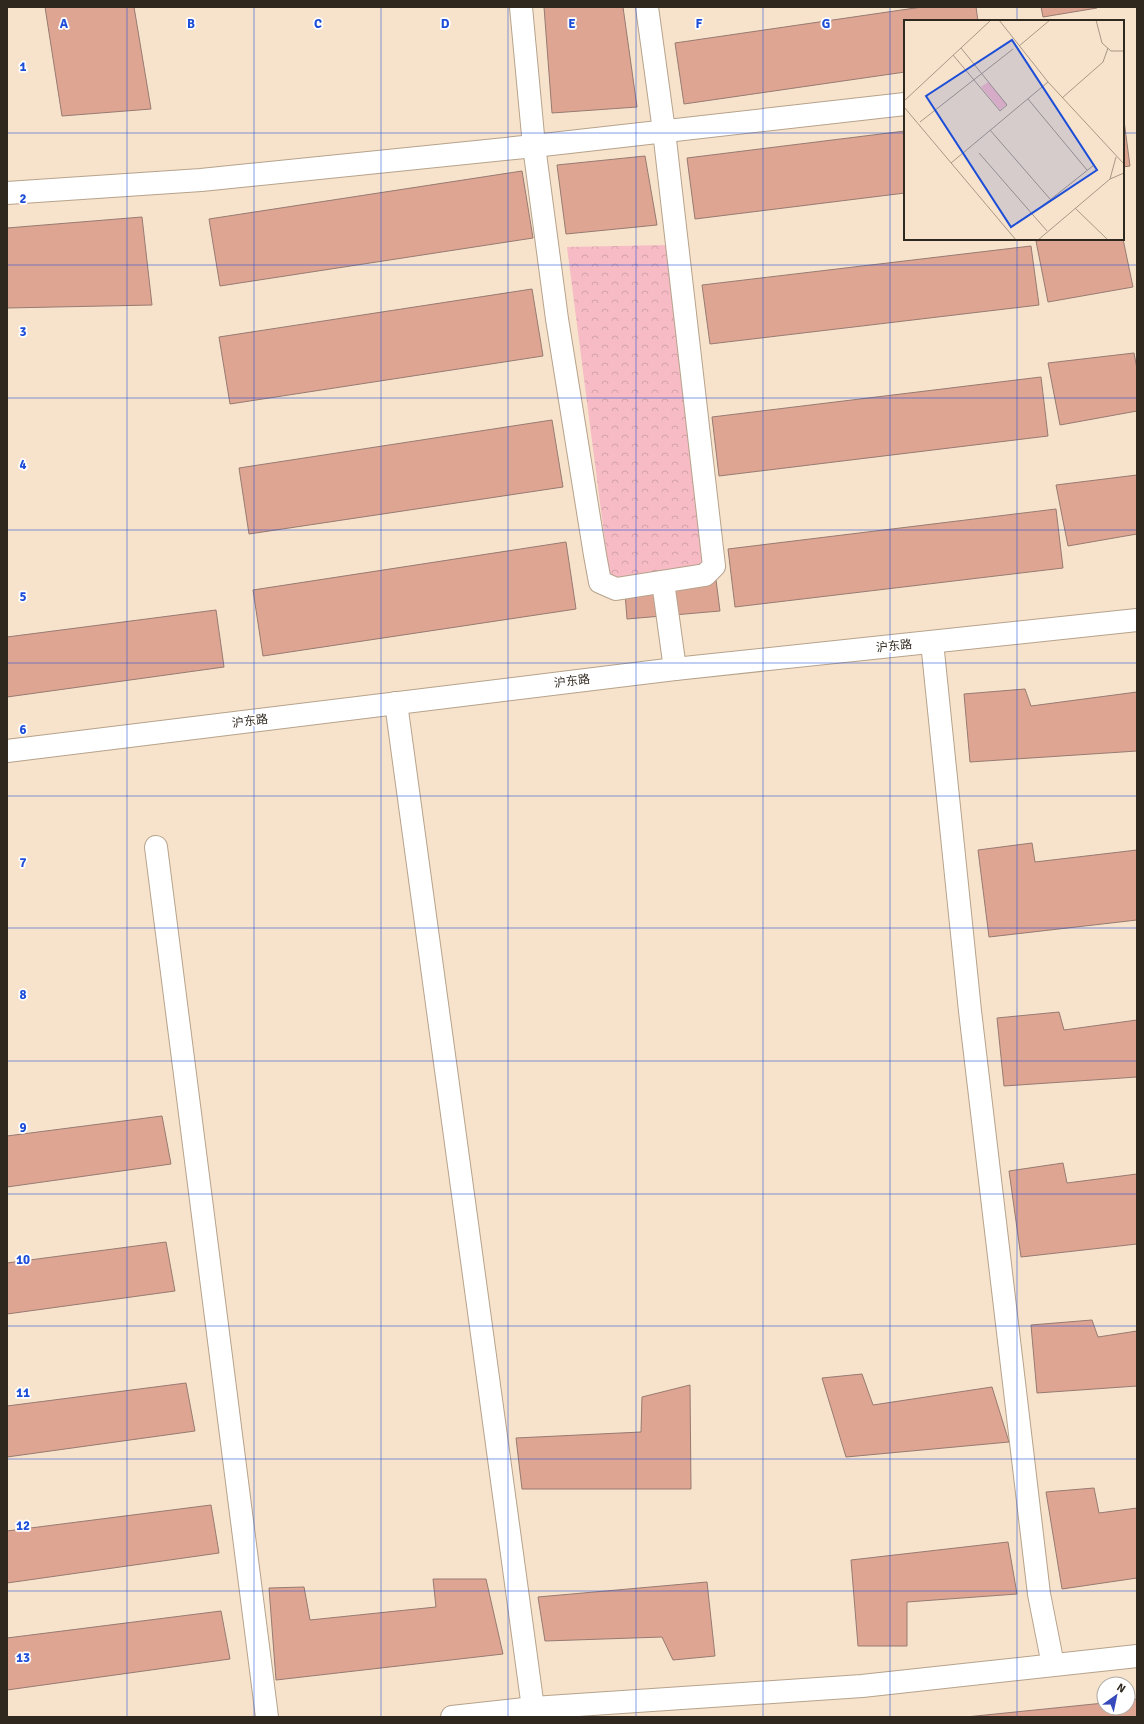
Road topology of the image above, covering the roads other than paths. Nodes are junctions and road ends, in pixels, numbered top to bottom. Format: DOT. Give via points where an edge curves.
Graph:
graph roads {
  1 [pos="521,7"];
  2 [pos="647,7"];
  3 [pos="904,104"];
  4 [pos="664,131"];
  5 [pos="534,146"];
  6 [pos="7,193"];
  7 [pos="663,582"];
  8 [pos="1137,620"];
  9 [pos="932,642"];
  10 [pos="675,669"];
  11 [pos="396,703"];
  12 [pos="7,751"];
  13 [pos="156,848"];
  14 [pos="1137,1656"];
  15 [pos="1053,1665"];
  16 [pos="533,1708"];
  17 [pos="267,1717"];
  18 [pos="452,1717"];
  1 -- 5 [label="street"];
  2 -- 4 [label="street"];
  3 -- 4 [label="street"];
  4 -- 5 [label="street"];
  4 -- 7 [label="street" via="714,566 705,575"];
  5 -- 6 [label="street" via="201,180"];
  5 -- 7 [label="street" via="558,327 600,582 616,589"];
  7 -- 10 [label="street"];
  8 -- 9 [label="street, 沪东路"];
  9 -- 10 [label="street, 沪东路"];
  9 -- 15 [label="street" via="973,1034 1038,1586"];
  10 -- 11 [label="street, 沪东路"];
  11 -- 12 [label="street, 沪东路"];
  11 -- 16 [label="street"];
  13 -- 17 [label="street"];
  14 -- 15 [label="street"];
  15 -- 16 [label="street" via="862,1686"];
  16 -- 18 [label="street"];
}
